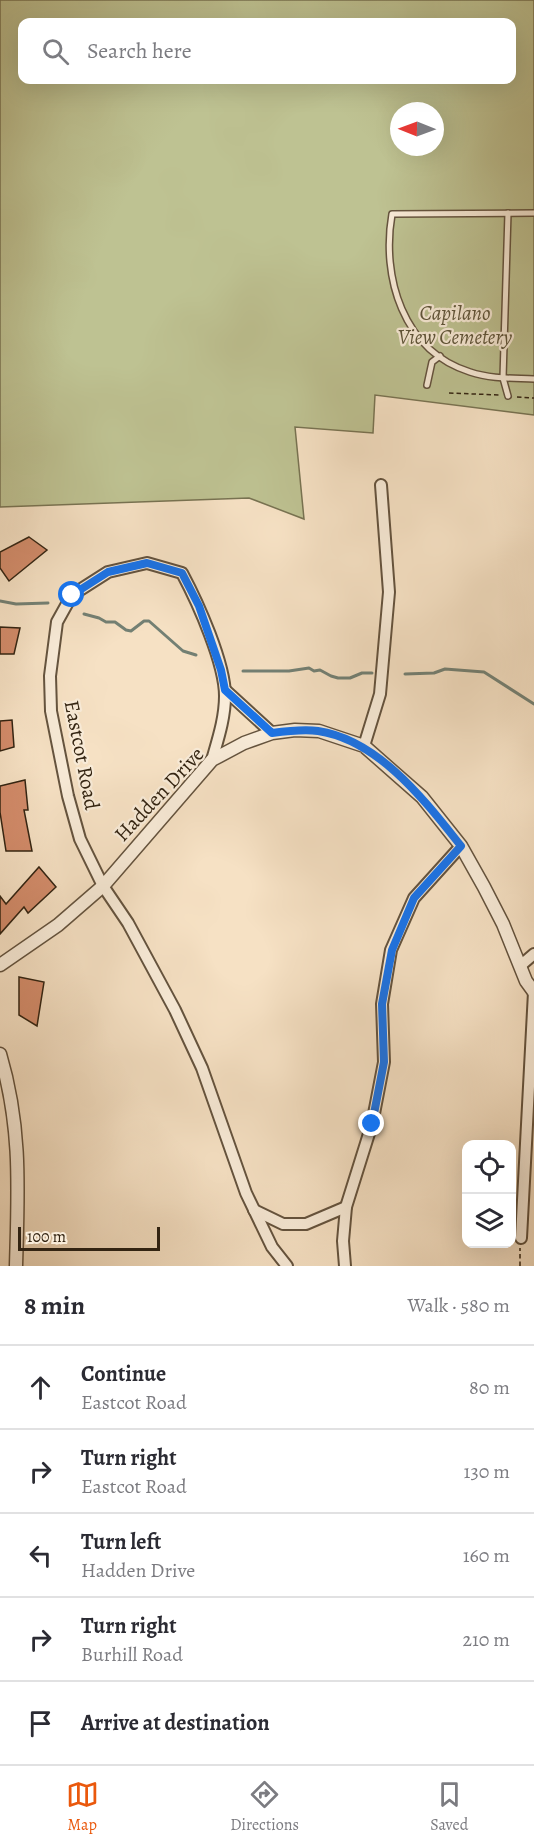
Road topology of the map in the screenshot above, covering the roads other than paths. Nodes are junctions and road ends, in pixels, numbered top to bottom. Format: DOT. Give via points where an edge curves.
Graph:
graph roads {
  1 [pos="508,213"];
  2 [pos="534,213"];
  3 [pos="440,356"];
  4 [pos="503,378"];
  5 [pos="534,379"];
  6 [pos="427,385"];
  7 [pos="508,396"];
  8 [pos="381,485"];
  9 [pos="225,690"];
  10 [pos="272,733"];
  11 [pos="364,746"];
  12 [pos="212,760"];
  13 [pos="461,846"];
  14 [pos="103,886"];
  15 [pos="534,954"];
  16 [pos="0,965"];
  17 [pos="520,966"];
  18 [pos="534,992"];
  19 [pos="0,1054"];
  20 [pos="346,1207"];
  21 [pos="254,1210"];
  22 [pos="521,1238"];
  23 [pos="16,1266"];
  24 [pos="287,1266"];
  25 [pos="345,1266"];
  1 -- 2 [label="lane"];
  1 -- 3 [label="lane" via="392,214 389,253 398,301 415,331"];
  1 -- 4 [label="lane"];
  3 -- 4 [label="lane" via="470,372"];
  3 -- 6 [label="lane" via="432,362"];
  4 -- 5 [label="lane"];
  4 -- 7 [label="lane"];
  8 -- 11 [label="street" via="389,592 380,694"];
  9 -- 10 [label="street"];
  9 -- 12 [label="street, Eastcot Road" via="222,729"];
  9 -- 14 [label="street, Eastcot Road" via="199,606 182,573 147,563 108,572 72,595 57,622 50,676 51,711 80,839"];
  10 -- 11 [label="street, Hadden Drive" via="319,731"];
  10 -- 12 [label="street, Hadden Drive"];
  11 -- 13 [label="street, Hadden Drive" via="422,797"];
  12 -- 14 [label="street, Hadden Drive"];
  13 -- 17 [label="street, Hadden Drive" via="503,924"];
  13 -- 20 [label="street" via="414,898 392,950 382,1004 384,1062 372,1124"];
  14 -- 16 [label="street, Hadden Drive" via="58,925"];
  14 -- 21 [label="street, Eastcot Road" via="128,923 180,1020 202,1068"];
  15 -- 17 [label="street"];
  17 -- 18 [label="street, Hadden Drive"];
  18 -- 22 [label="street"];
  19 -- 23 [label="street" via="8,1082 19,1172"];
  20 -- 21 [label="street" via="306,1224 283,1224"];
  20 -- 25 [label="street"];
  21 -- 24 [label="street, Eastcot Road" via="272,1247"];
}
